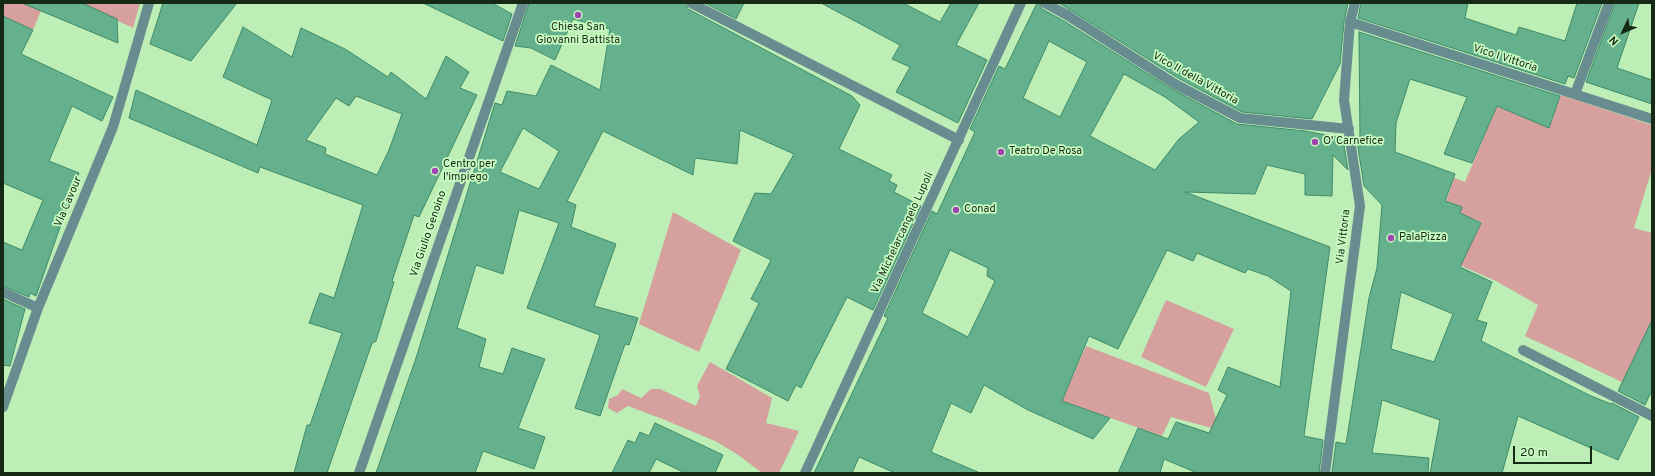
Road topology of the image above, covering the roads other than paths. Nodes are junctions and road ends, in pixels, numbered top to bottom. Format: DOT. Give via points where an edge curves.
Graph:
graph roads {
  1 [pos="149,3"];
  2 [pos="523,3"];
  3 [pos="691,3"];
  4 [pos="1021,3"];
  5 [pos="1045,3"];
  6 [pos="1355,3"];
  7 [pos="1609,3"];
  8 [pos="1350,22"];
  9 [pos="1576,94"];
  10 [pos="1652,119"];
  11 [pos="1349,129"];
  12 [pos="959,140"];
  13 [pos="3,292"];
  14 [pos="38,308"];
  15 [pos="1523,350"];
  16 [pos="3,407"];
  17 [pos="1652,416"];
  18 [pos="359,473"];
  19 [pos="805,473"];
  20 [pos="1325,473"];
  1 -- 14 [label="street, Via Cavour" via="113,127"];
  2 -- 18 [label="street, Via Giulio Genoino"];
  3 -- 12 [label="street"];
  4 -- 12 [label="street, Via Michelarcangelo Lupoli"];
  5 -- 11 [label="street, Vico II della Vittoria" via="1175,84 1240,118"];
  6 -- 8 [label="street, Via Vittoria"];
  7 -- 9 [label="street"];
  8 -- 9 [label="street, Vico I Vittoria"];
  8 -- 11 [label="street, Via Vittoria" via="1344,100"];
  9 -- 10 [label="street, Vico I Vittoria"];
  11 -- 20 [label="street, Via Vittoria" via="1360,206"];
  12 -- 19 [label="street, Via Michelarcangelo Lupoli"];
  13 -- 14 [label="street"];
  14 -- 16 [label="street, Via Cavour"];
  15 -- 17 [label="street"];
}
